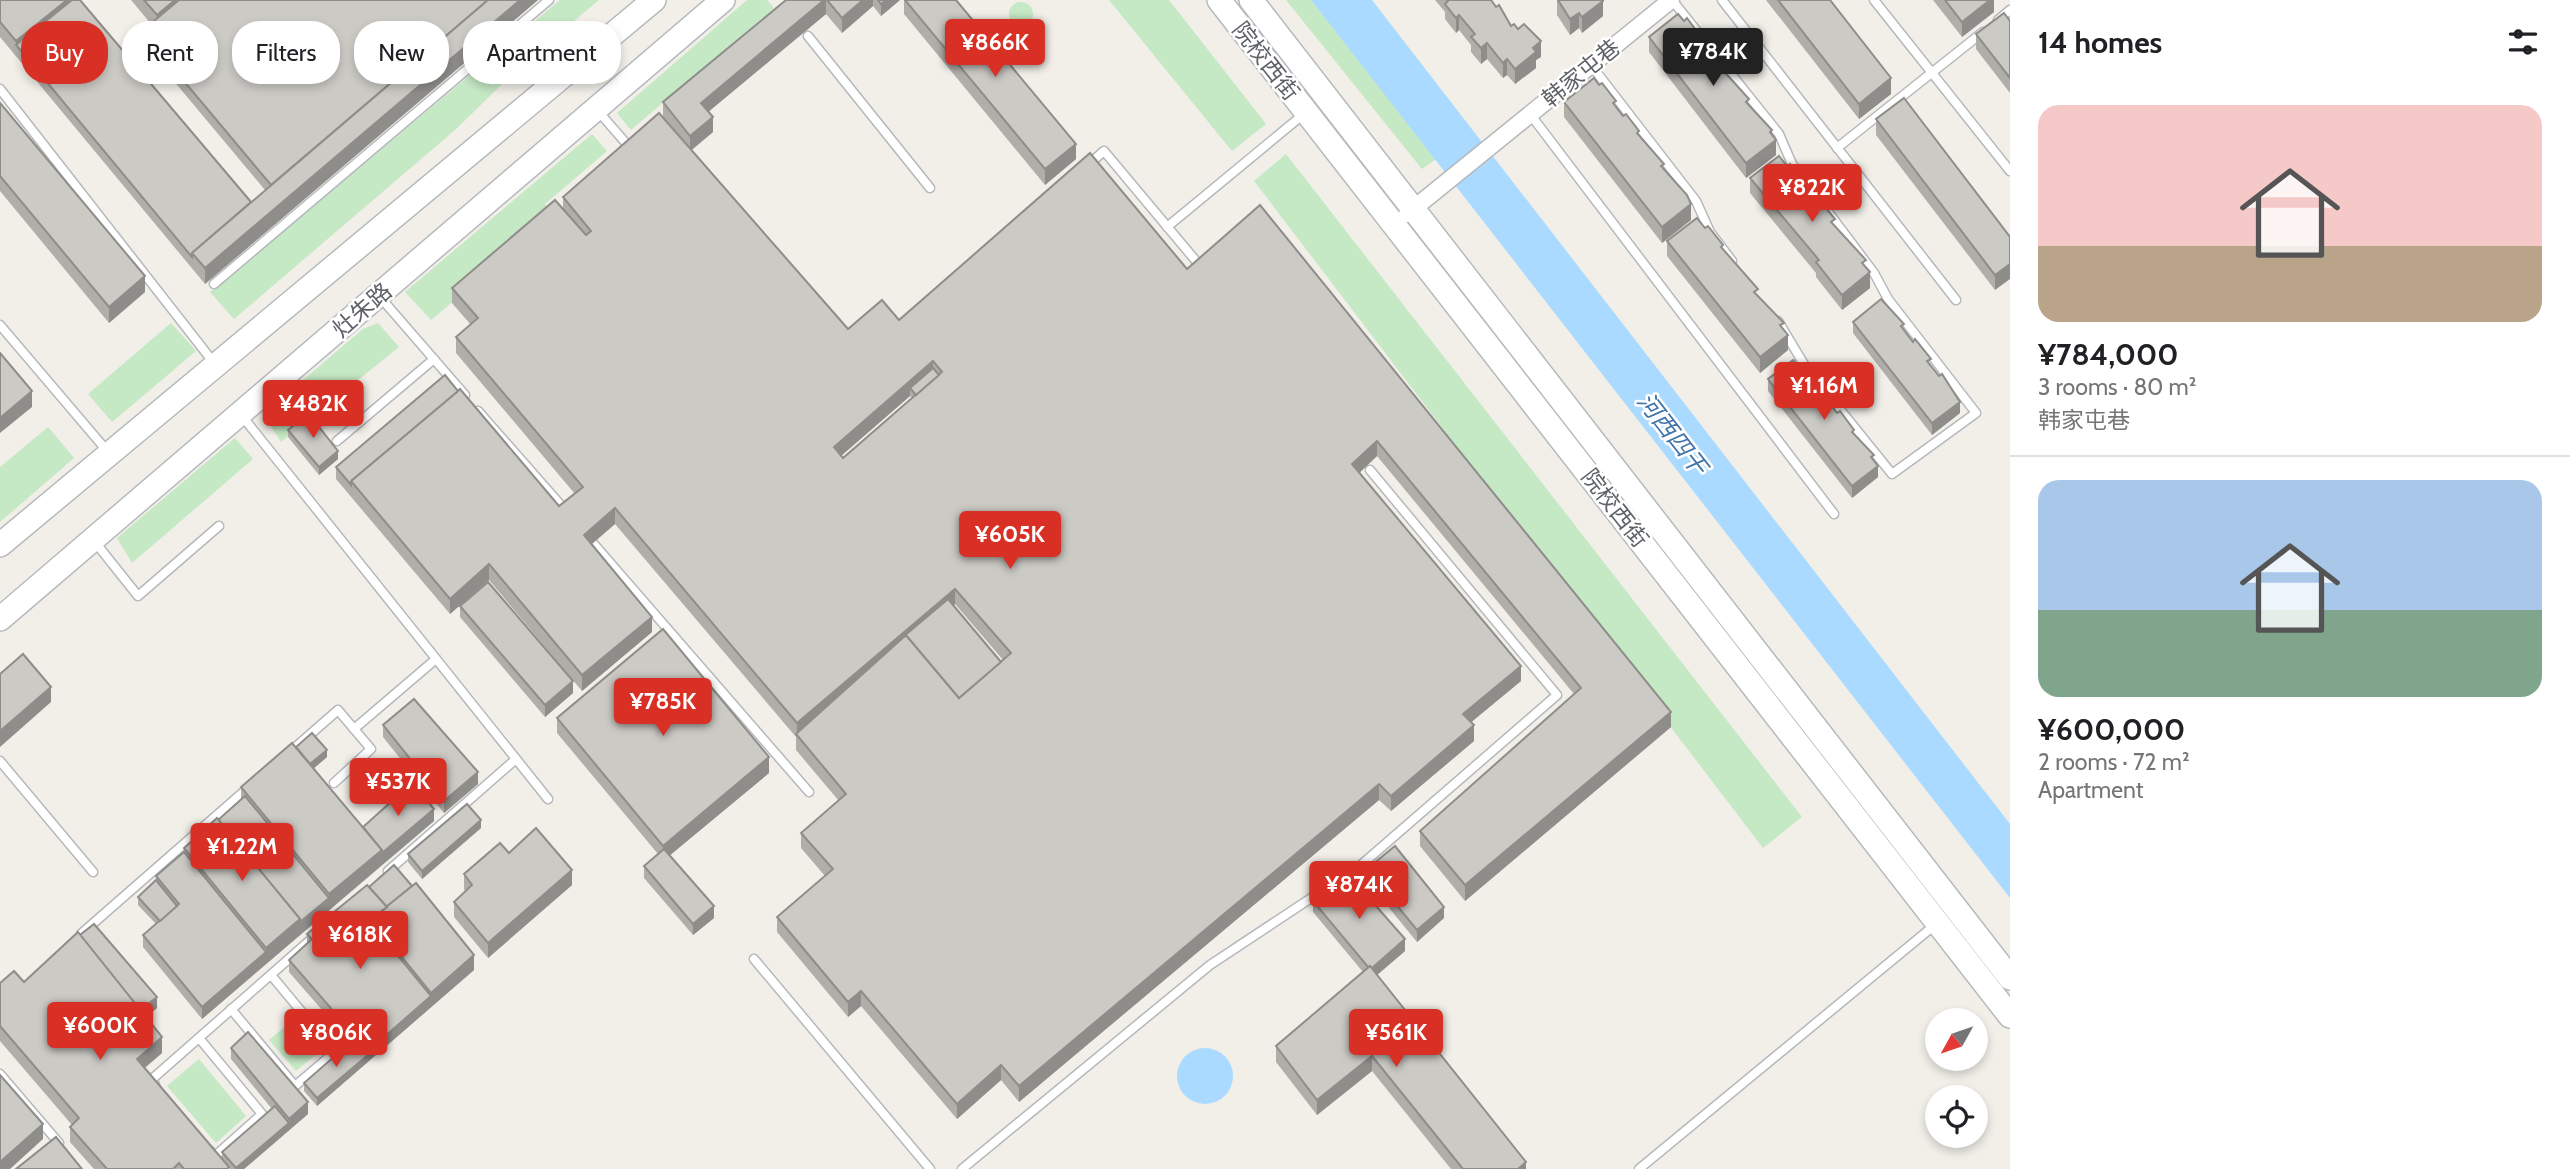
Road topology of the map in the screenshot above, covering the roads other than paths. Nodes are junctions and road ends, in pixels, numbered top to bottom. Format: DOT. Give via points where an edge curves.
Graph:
graph roads {
  1 [pos="549,0"];
  2 [pos="654,0"];
  3 [pos="723,0"];
  4 [pos="1219,0"];
  5 [pos="1251,0"];
  6 [pos="1672,0"];
  7 [pos="1722,0"];
  8 [pos="1874,0"];
  9 [pos="1653,5"];
  10 [pos="2010,10"];
  11 [pos="808,36"];
  12 [pos="1591,65"];
  13 [pos="1932,72"];
  14 [pos="0,89"];
  15 [pos="597,109"];
  16 [pos="1306,112"];
  17 [pos="1530,114"];
  18 [pos="1837,148"];
  19 [pos="632,150"];
  20 [pos="1083,169"];
  21 [pos="2010,171"];
  22 [pos="930,188"];
  23 [pos="1413,209"];
  24 [pos="1393,224"];
  25 [pos="1167,226"];
  26 [pos="1734,264"];
  27 [pos="1201,267"];
  28 [pos="214,284"];
  29 [pos="379,296"];
  30 [pos="1956,300"];
  31 [pos="1767,308"];
  32 [pos="0,326"];
  33 [pos="434,359"];
  34 [pos="216,366"];
  35 [pos="241,414"];
  36 [pos="337,441"];
  37 [pos="110,454"];
  38 [pos="1370,470"];
  39 [pos="564,509"];
  40 [pos="1834,514"];
  41 [pos="219,526"];
  42 [pos="93,540"];
  43 [pos="593,543"];
  44 [pos="0,545"];
  45 [pos="0,619"];
  46 [pos="436,659"];
  47 [pos="354,729"];
  48 [pos="286,756"];
  49 [pos="516,760"];
  50 [pos="0,761"];
  51 [pos="254,783"];
  52 [pos="334,783"];
  53 [pos="809,792"];
  54 [pos="548,799"];
  55 [pos="93,872"];
  56 [pos="383,876"];
  57 [pos="1938,923"];
  58 [pos="322,930"];
  59 [pos="76,939"];
  60 [pos="754,959"];
  61 [pos="271,975"];
  62 [pos="2010,978"];
  63 [pos="231,1009"];
  64 [pos="2010,1016"];
  65 [pos="199,1038"];
  66 [pos="0,1074"];
  67 [pos="159,1090"];
  68 [pos="59,1143"];
  69 [pos="207,1146"];
  70 [pos="930,1169"];
  71 [pos="962,1169"];
  72 [pos="1639,1169"];
  1 -- 28 [label="lane"];
  2 -- 34 [label="main road"];
  3 -- 15 [label="main road, 灶朱路"];
  4 -- 16 [label="main road, 院校西街"];
  5 -- 23 [label="main road, 院校西街"];
  6 -- 9 [label="street, 韩家屯巷"];
  6 -- 31 [label="lane" via="1779,134 1792,164 1976,413 1892,474 1805,366"];
  7 -- 18 [label="lane"];
  8 -- 13 [label="lane"];
  9 -- 12 [label="street, 韩家屯巷"];
  10 -- 13 [label="lane"];
  11 -- 22 [label="lane"];
  12 -- 17 [label="street, 韩家屯巷"];
  12 -- 26 [label="lane" via="1696,201 1710,232"];
  13 -- 18 [label="lane"];
  13 -- 21 [label="lane"];
  14 -- 34 [label="lane"];
  15 -- 19 [label="lane"];
  15 -- 29 [label="main road, 灶朱路"];
  16 -- 24 [label="main road, 院校西街"];
  16 -- 25 [label="lane"];
  17 -- 23 [label="street, 韩家屯巷"];
  17 -- 40 [label="lane"];
  18 -- 30 [label="lane"];
  20 -- 25 [label="lane" via="1104,152"];
  23 -- 24 [label="street"];
  23 -- 62 [label="main road, 院校西街"];
  24 -- 57 [label="main road, 院校西街"];
  25 -- 27 [label="lane"];
  29 -- 33 [label="lane"];
  29 -- 35 [label="main road, 灶朱路"];
  32 -- 37 [label="lane"];
  33 -- 36 [label="lane"];
  33 -- 39 [label="lane"];
  34 -- 37 [label="main road"];
  35 -- 42 [label="main road, 灶朱路"];
  35 -- 46 [label="lane"];
  37 -- 44 [label="main road"];
  38 -- 71 [label="lane" via="1557,695 1361,865 1210,965"];
  41 -- 42 [label="lane" via="138,596"];
  42 -- 45 [label="main road, 灶朱路"];
  43 -- 53 [label="lane"];
  46 -- 47 [label="lane"];
  46 -- 49 [label="lane"];
  47 -- 48 [label="lane" via="338,710"];
  47 -- 52 [label="lane" via="370,749"];
  49 -- 54 [label="lane"];
  49 -- 56 [label="lane"];
  50 -- 55 [label="lane"];
  51 -- 59 [label="lane"];
  57 -- 64 [label="main road, 院校西街"];
  57 -- 72 [label="lane"];
  58 -- 61 [label="lane"];
  60 -- 70 [label="lane"];
  61 -- 63 [label="lane"];
  61 -- 63 [label="lane" via="335,1052 295,1086"];
  63 -- 65 [label="lane"];
  65 -- 67 [label="lane" via="151,1080"];
  65 -- 69 [label="lane" via="262,1114 215,1156"];
  66 -- 68 [label="lane"];
}
